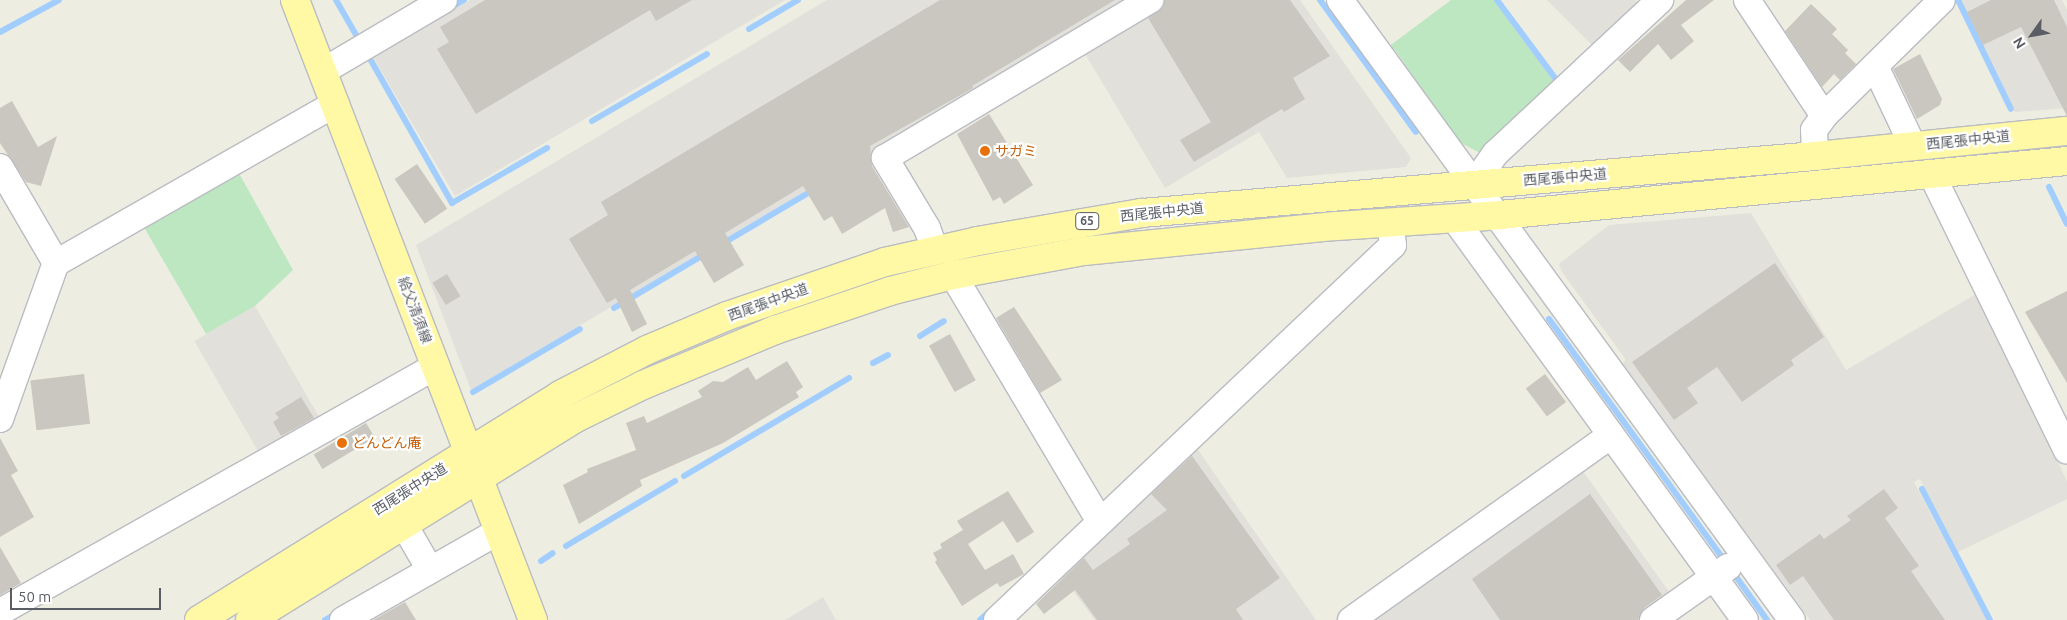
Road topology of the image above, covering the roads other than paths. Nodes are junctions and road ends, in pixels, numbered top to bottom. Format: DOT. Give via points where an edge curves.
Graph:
graph roads {
  1 [pos="295,0"];
  2 [pos="444,0"];
  3 [pos="1150,0"];
  4 [pos="1340,0"];
  5 [pos="1747,0"];
  6 [pos="1942,0"];
  7 [pos="1651,3"];
  8 [pos="1875,66"];
  9 [pos="324,70"];
  10 [pos="336,103"];
  11 [pos="1824,116"];
  12 [pos="2067,131"];
  13 [pos="1913,146"];
  14 [pos="1815,156"];
  15 [pos="2067,161"];
  16 [pos="0,167"];
  17 [pos="1931,173"];
  18 [pos="1474,184"];
  19 [pos="1500,215"];
  20 [pos="1454,218"];
  21 [pos="1390,222"];
  22 [pos="935,250"];
  23 [pos="56,263"];
  24 [pos="953,275"];
  25 [pos="436,366"];
  26 [pos="0,419"];
  27 [pos="1611,435"];
  28 [pos="2067,451"];
  29 [pos="474,465"];
  30 [pos="1100,522"];
  31 [pos="403,523"];
  32 [pos="498,531"];
  33 [pos="1729,566"];
  34 [pos="430,570"];
  35 [pos="0,612"];
  36 [pos="280,612"];
  37 [pos="199,620"];
  38 [pos="250,620"];
  39 [pos="343,620"];
  40 [pos="533,620"];
  41 [pos="997,620"];
  42 [pos="1351,620"];
  43 [pos="1653,620"];
  44 [pos="1745,620"];
  45 [pos="1792,620"];
  1 -- 9 [label="main road, 給父清須線"];
  2 -- 9 [label="street"];
  3 -- 22 [label="street" via="885,158 927,228"];
  4 -- 18 [label="street"];
  5 -- 11 [label="street"];
  6 -- 8 [label="street"];
  7 -- 18 [label="street" via="1495,154"];
  8 -- 11 [label="street"];
  8 -- 13 [label="street"];
  9 -- 10 [label="main road, 給父清須線"];
  10 -- 23 [label="street"];
  10 -- 25 [label="main road, 給父清須線"];
  11 -- 14 [label="street" via="1814,130"];
  12 -- 13 [label="main road, 西尾張中央道 / 65"];
  13 -- 14 [label="main road, 西尾張中央道 / 65"];
  14 -- 18 [label="main road, 西尾張中央道 / 65"];
  15 -- 17 [label="main road, 西尾張中央道 / 65"];
  16 -- 23 [label="street"];
  17 -- 19 [label="main road, 西尾張中央道 / 65"];
  17 -- 28 [label="street"];
  18 -- 19 [label="street"];
  18 -- 22 [label="main road, 西尾張中央道 / 65" via="1142,213"];
  19 -- 20 [label="main road, 西尾張中央道 / 65"];
  19 -- 33 [label="street"];
  20 -- 21 [label="main road, 西尾張中央道 / 65"];
  20 -- 27 [label="street"];
  21 -- 24 [label="main road, 西尾張中央道 / 65" via="1084,250"];
  21 -- 30 [label="street" via="1393,245"];
  22 -- 29 [label="main road, 西尾張中央道 / 65" via="818,283 647,350 560,395"];
  23 -- 26 [label="street"];
  24 -- 29 [label="main road, 西尾張中央道 / 65" via="890,291 775,330 643,385"];
  24 -- 30 [label="street"];
  25 -- 29 [label="main road, 給父清須線"];
  25 -- 35 [label="street"];
  27 -- 33 [label="street"];
  27 -- 42 [label="street"];
  29 -- 31 [label="main road, 西尾張中央道 / 65"];
  29 -- 32 [label="main road, 給父清須線"];
  29 -- 37 [label="main road, 西尾張中央道 / 65"];
  30 -- 41 [label="street"];
  31 -- 34 [label="street"];
  31 -- 36 [label="main road, 西尾張中央道 / 65"];
  32 -- 34 [label="street"];
  32 -- 40 [label="main road, 給父清須線"];
  33 -- 43 [label="street"];
  33 -- 44 [label="street"];
  33 -- 45 [label="street"];
  34 -- 39 [label="street"];
  36 -- 38 [label="main road, 西尾張中央道 / 65"];
}
